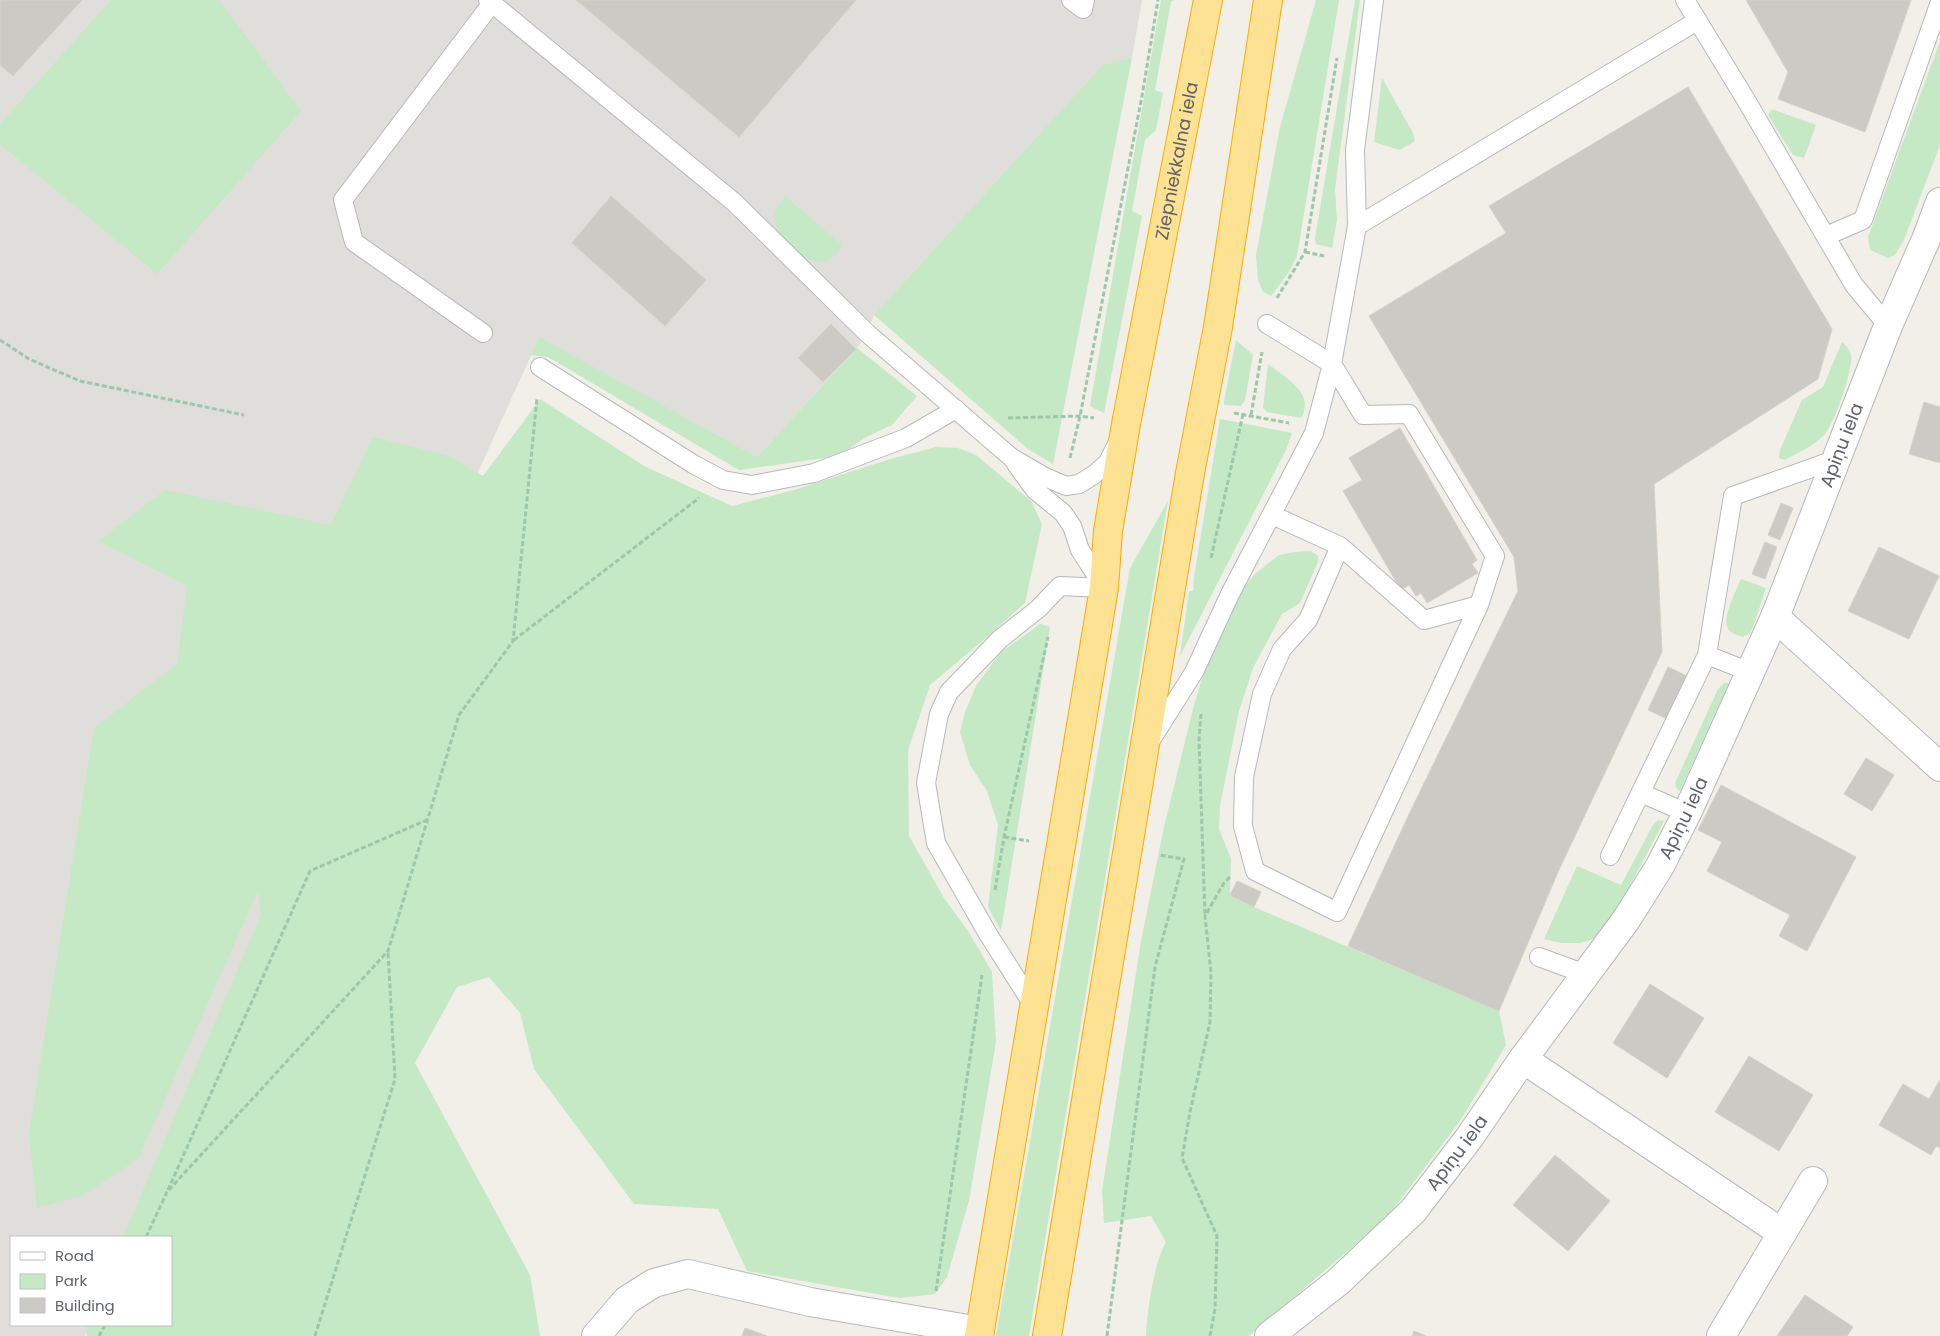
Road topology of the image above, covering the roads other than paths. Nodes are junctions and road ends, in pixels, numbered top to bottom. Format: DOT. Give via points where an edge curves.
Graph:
graph roads {
  1 [pos="1071,0"];
  2 [pos="1085,0"];
  3 [pos="1208,0"];
  4 [pos="1268,0"];
  5 [pos="1374,0"];
  6 [pos="1685,0"];
  7 [pos="490,2"];
  8 [pos="1940,2"];
  9 [pos="1697,21"];
  10 [pos="1940,202"];
  11 [pos="1357,226"];
  12 [pos="1826,236"];
  13 [pos="1266,324"];
  14 [pos="1888,326"];
  15 [pos="483,333"];
  16 [pos="1332,364"];
  17 [pos="540,368"];
  18 [pos="956,409"];
  19 [pos="1126,424"];
  20 [pos="1012,458"];
  21 [pos="1837,459"];
  22 [pos="1272,516"];
  23 [pos="1340,546"];
  24 [pos="1104,588"];
  25 [pos="1479,605"];
  26 [pos="1775,617"];
  27 [pos="1707,655"];
  28 [pos="1750,672"];
  29 [pos="1144,751"];
  30 [pos="1940,767"];
  31 [pos="1641,793"];
  32 [pos="1687,813"];
  33 [pos="1610,856"];
  34 [pos="1539,957"];
  35 [pos="1585,974"];
  36 [pos="1035,1008"];
  37 [pos="1523,1059"];
  38 [pos="1813,1181"];
  39 [pos="1782,1233"];
  40 [pos="980,1334"];
  41 [pos="596,1336"];
  42 [pos="1048,1336"];
  43 [pos="1269,1336"];
  44 [pos="1721,1336"];
  1 -- 2 [label="lane" via="1083,9"];
  3 -- 19 [label="highway, Ziepniekkalna iela"];
  4 -- 29 [label="highway" via="1218,327"];
  5 -- 11 [label="lane" via="1355,150"];
  6 -- 9 [label="lane"];
  7 -- 15 [label="lane" via="343,200 354,242"];
  7 -- 18 [label="lane" via="735,202 867,333"];
  8 -- 12 [label="lane" via="1863,220"];
  9 -- 11 [label="lane"];
  9 -- 12 [label="lane"];
  10 -- 14 [label="street, Apiņu iela"];
  11 -- 16 [label="lane"];
  12 -- 14 [label="lane" via="1854,285"];
  13 -- 16 [label="lane"];
  14 -- 21 [label="street, Apiņu iela"];
  16 -- 22 [label="lane" via="1314,433"];
  16 -- 25 [label="lane" via="1363,415 1409,414 1496,556"];
  17 -- 18 [label="lane" via="693,464 723,480 752,485 814,473 906,438"];
  18 -- 20 [label="lane"];
  19 -- 20 [label="lane" via="1108,462 1079,484 1066,486"];
  19 -- 24 [label="highway, Ziepniekkalna iela" via="1108,531"];
  20 -- 24 [label="lane" via="1035,490 1063,513 1072,526 1080,550"];
  21 -- 26 [label="street, Apiņu iela"];
  21 -- 27 [label="lane" via="1734,496"];
  22 -- 23 [label="lane"];
  22 -- 29 [label="lane" via="1230,594 1194,672"];
  23 -- 25 [label="lane" via="1424,620"];
  23 -- 25 [label="lane" via="1308,620 1282,649 1262,694 1244,777 1243,826 1255,871 1337,912"];
  24 -- 36 [label="highway, Ziepniekkalna iela"];
  24 -- 36 [label="lane" via="1060,586 1038,609 1000,639 949,692 939,714 926,783 936,843"];
  26 -- 28 [label="street, Apiņu iela"];
  26 -- 30 [label="street"];
  27 -- 28 [label="lane"];
  27 -- 31 [label="lane"];
  28 -- 32 [label="street, Apiņu iela"];
  29 -- 42 [label="highway"];
  31 -- 32 [label="lane"];
  31 -- 33 [label="lane"];
  32 -- 35 [label="street, Apiņu iela" via="1660,866 1626,920"];
  34 -- 35 [label="lane"];
  35 -- 37 [label="street, Apiņu iela"];
  36 -- 40 [label="highway, Ziepniekkalna iela"];
  37 -- 39 [label="street"];
  37 -- 43 [label="street, Apiņu iela" via="1469,1138 1413,1211 1338,1282"];
  38 -- 39 [label="street"];
  39 -- 44 [label="street"];
  40 -- 41 [label="street" via="810,1302 688,1274 654,1283 627,1300"];
}
